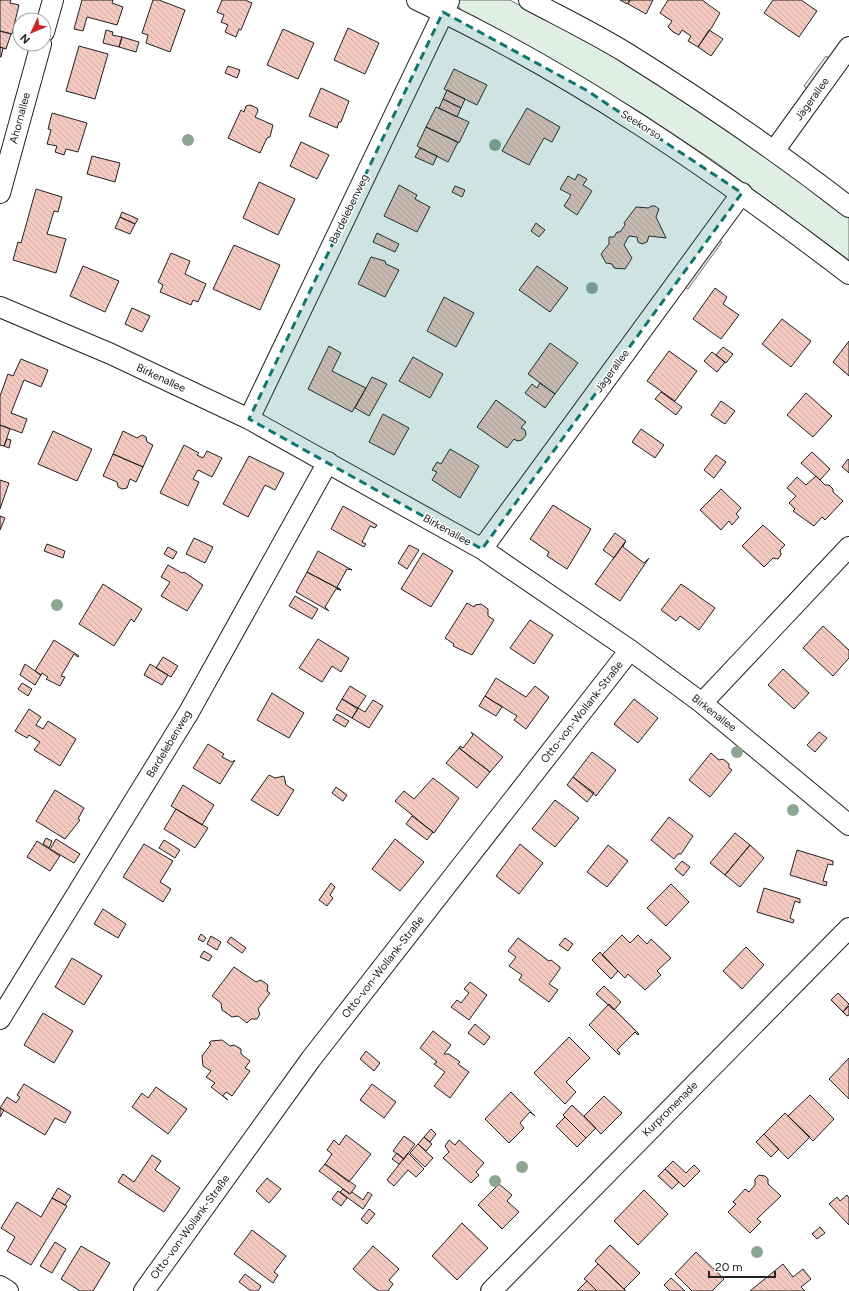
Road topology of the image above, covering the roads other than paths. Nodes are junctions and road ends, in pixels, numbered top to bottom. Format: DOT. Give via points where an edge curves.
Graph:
graph roads {
  1 [pos="53,0"];
  2 [pos="417,0"];
  3 [pos="529,0"];
  4 [pos="446,6"];
  5 [pos="50,12"];
  6 [pos="849,47"];
  7 [pos="39,52"];
  8 [pos="774,151"];
  9 [pos="0,193"];
  10 [pos="742,193"];
  11 [pos="849,207"];
  12 [pos="849,274"];
  13 [pos="0,308"];
  14 [pos="249,419"];
  15 [pos="328,462"];
  16 [pos="849,547"];
  17 [pos="482,549"];
  18 [pos="630,650"];
  19 [pos="702,703"];
  20 [pos="849,825"];
  21 [pos="849,928"];
  22 [pos="0,1019"];
  23 [pos="0,1286"];
  24 [pos="8,1291"];
  25 [pos="144,1291"];
  26 [pos="491,1291"];
  1 -- 5 [label="street"];
  2 -- 4 [label="street, Seekorso"];
  3 -- 8 [label="street" via="623,51"];
  4 -- 10 [label="street, Seekorso" via="666,140"];
  4 -- 14 [label="street, Bardelebenweg"];
  6 -- 8 [label="street, Jägerallee"];
  7 -- 9 [label="street, Ahornallee"];
  8 -- 11 [label="street"];
  10 -- 12 [label="street, Seekorso"];
  10 -- 17 [label="street, Jägerallee"];
  13 -- 14 [label="street, Birkenallee" via="111,354"];
  14 -- 15 [label="street, Birkenallee"];
  15 -- 17 [label="street, Birkenallee"];
  15 -- 22 [label="street, Bardelebenweg" via="188,712"];
  16 -- 19 [label="street"];
  17 -- 18 [label="street, Birkenallee"];
  18 -- 19 [label="street, Birkenallee"];
  18 -- 25 [label="street, Otto-von-Wollank-Straße" via="311,1059"];
  19 -- 20 [label="street, Birkenallee"];
  21 -- 26 [label="street, Kurpromenade"];
  23 -- 24 [label="street"];
}
